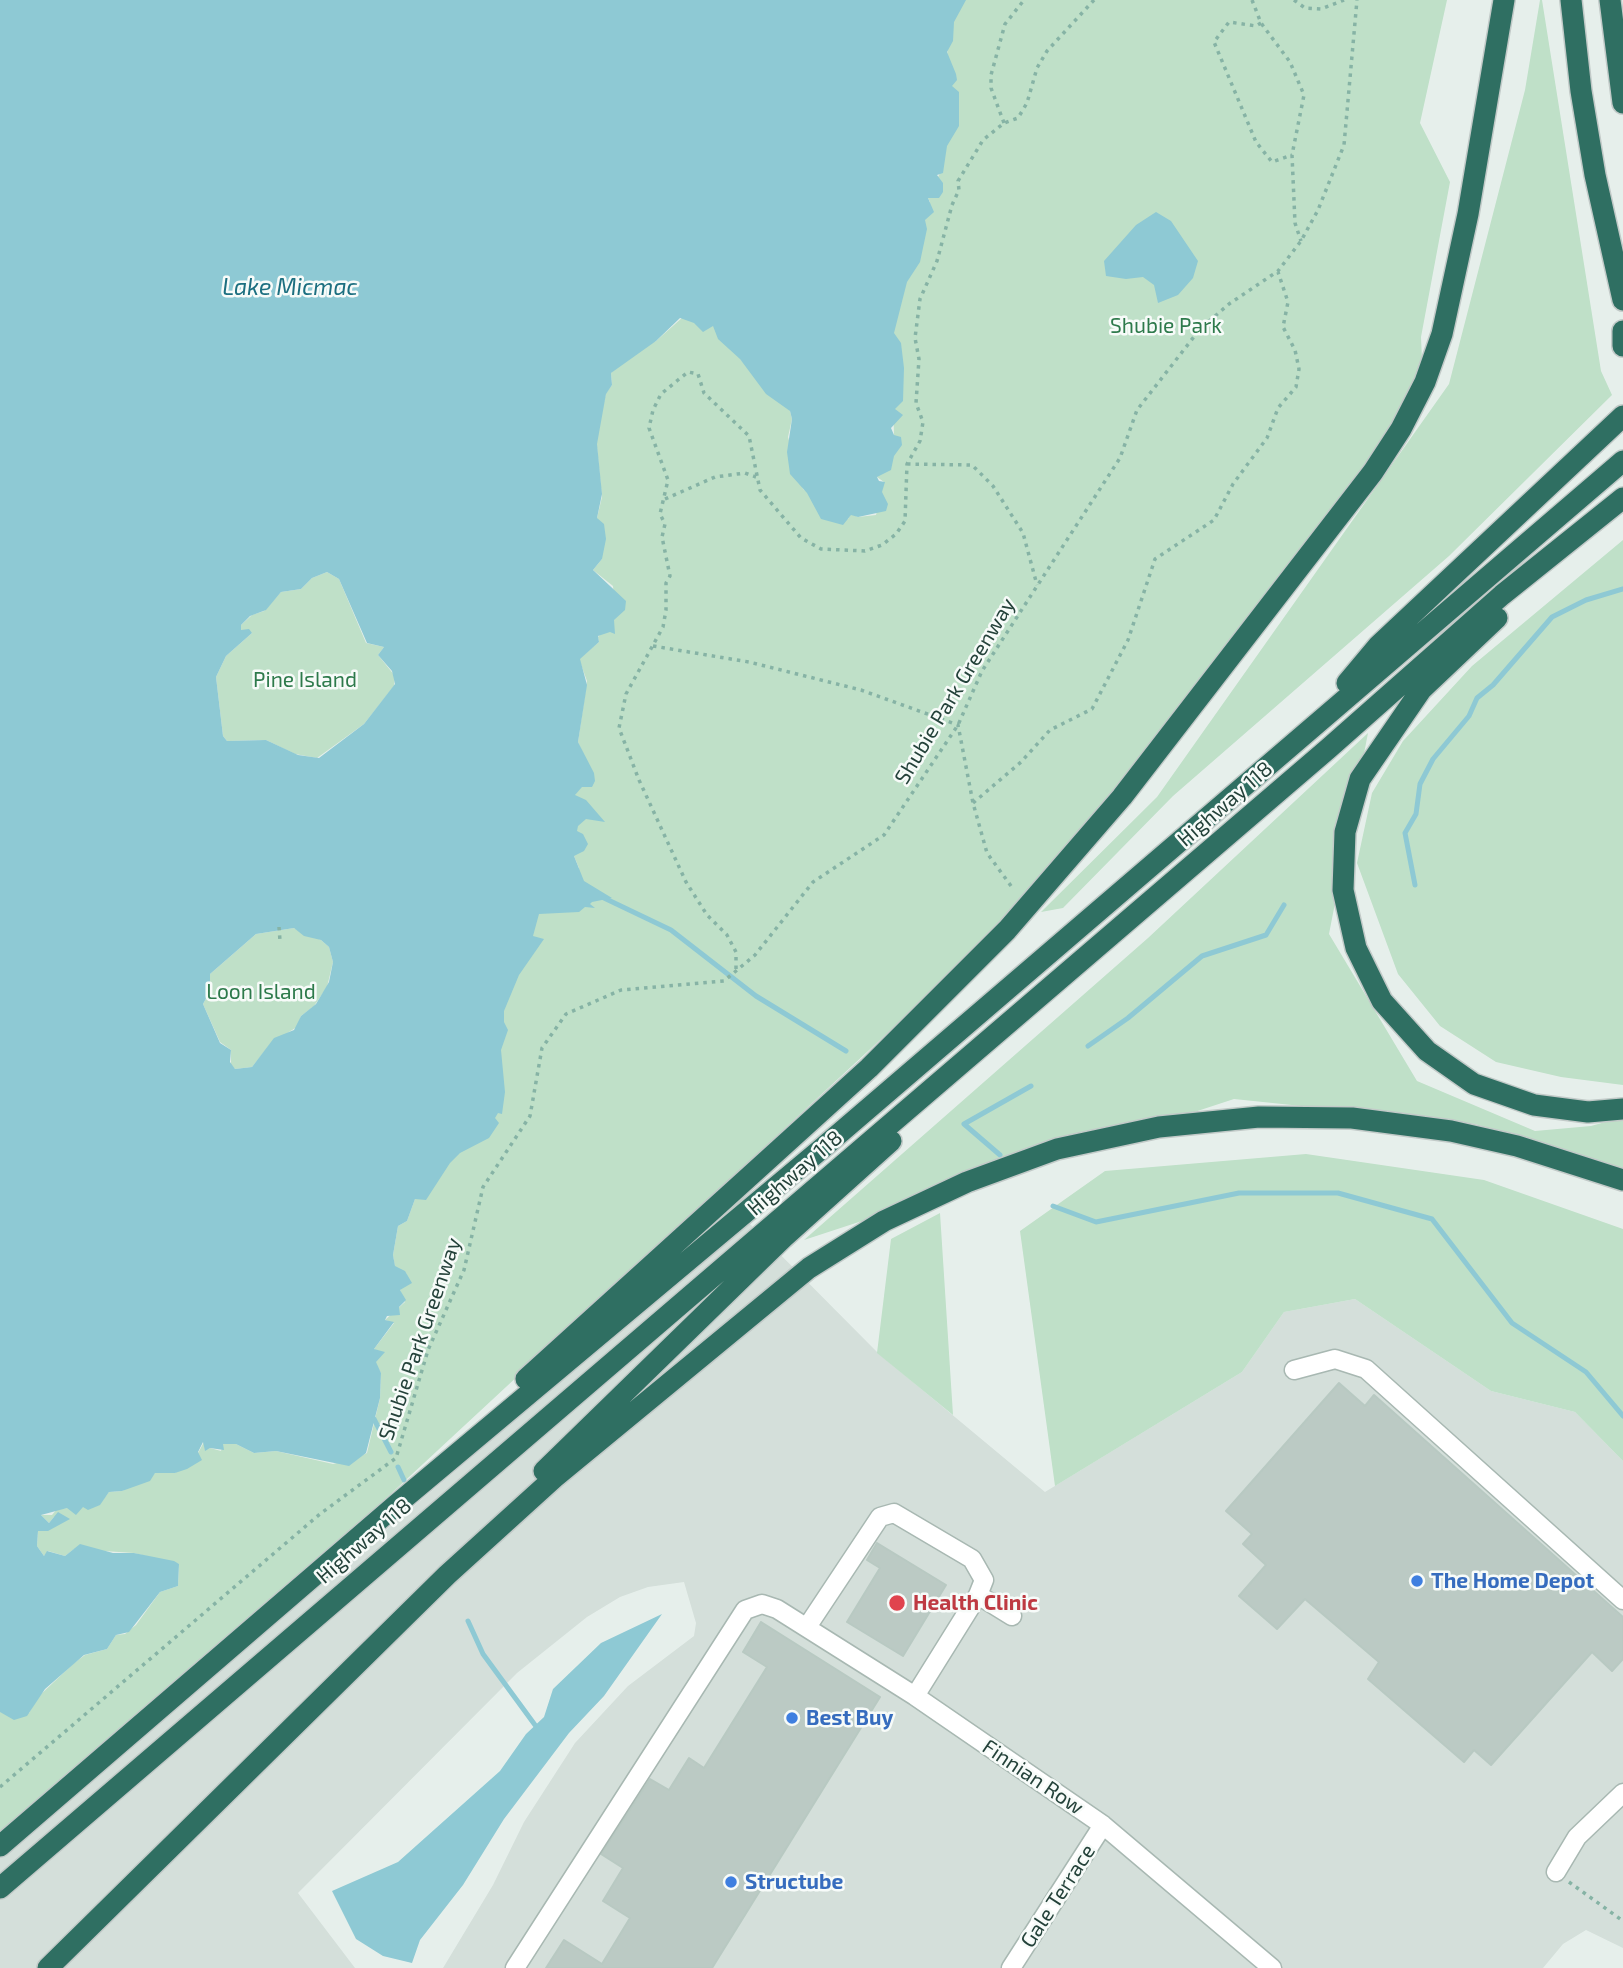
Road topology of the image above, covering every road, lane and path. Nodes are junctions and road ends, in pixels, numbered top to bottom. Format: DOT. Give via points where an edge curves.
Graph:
graph roads {
  1 [pos="1024,0"];
  2 [pos="1094,0"];
  3 [pos="1252,0"];
  4 [pos="1294,0"];
  5 [pos="1344,0"];
  6 [pos="1357,0"];
  7 [pos="1504,0"];
  8 [pos="1571,0"];
  9 [pos="1610,0"];
  10 [pos="1261,23"];
  11 [pos="1623,103"];
  12 [pos="1004,123"];
  13 [pos="1292,155"];
  14 [pos="1301,241"];
  15 [pos="1278,271"];
  16 [pos="1623,300"];
  17 [pos="1623,416"];
  18 [pos="1623,461"];
  19 [pos="907,464"];
  20 [pos="756,477"];
  21 [pos="1623,498"];
  22 [pos="664,499"];
  23 [pos="1037,586"];
  24 [pos="653,646"];
  25 [pos="958,725"];
  26 [pos="1310,728"];
  27 [pos="973,803"];
  28 [pos="1236,826"];
  29 [pos="1014,890"];
  30 [pos="279,927"];
  31 [pos="280,942"];
  32 [pos="735,970"];
  33 [pos="1623,1109"];
  34 [pos="1623,1180"];
  35 [pos="1294,1370"];
  36 [pos="396,1505"];
  37 [pos="447,1576"];
  38 [pos="978,1595"];
  39 [pos="1623,1600"];
  40 [pos="1012,1616"];
  41 [pos="807,1627"];
  42 [pos="915,1696"];
  43 [pos="0,1787"];
  44 [pos="1623,1793"];
  45 [pos="1103,1825"];
  46 [pos="0,1846"];
  47 [pos="1556,1872"];
  48 [pos="0,1888"];
  49 [pos="1623,1921"];
  50 [pos="48,1968"];
  51 [pos="515,1968"];
  52 [pos="1012,1968"];
  53 [pos="1272,1968"];
  1 -- 12 [label="path" via="1005,24 991,75"];
  2 -- 12 [label="path" via="1047,51 1018,118"];
  3 -- 10 [label="path"];
  4 -- 5 [label="path" via="1305,8 1321,9"];
  6 -- 14 [label="path, Shubie Park Greenway" via="1344,145"];
  7 -- 36 [label="highway" via="1468,214 1441,334 1425,382 1373,472 1122,797 1007,930 869,1068 492,1410"];
  8 -- 16 [label="highway" via="1595,175"];
  9 -- 11 [label="highway"];
  10 -- 13 [label="path" via="1290,61 1304,95"];
  10 -- 13 [label="path" via="1229,22 1214,42 1256,142 1272,162"];
  12 -- 19 [label="path" via="984,139 958,181 937,261 920,299 916,403 923,422 920,441"];
  13 -- 14 [label="path" via="1295,223"];
  14 -- 15 [label="path, Shubie Park Greenway"];
  15 -- 23 [label="path, Shubie Park Greenway" via="1200,329 1137,410 1120,458"];
  15 -- 27 [label="path" via="1288,302 1283,327 1299,369 1296,387 1278,408 1267,438 1233,484 1214,520 1155,559 1128,640 1092,709 1050,730"];
  17 -- 26 [label="highway" via="1378,646"];
  18 -- 26 [label="highway, Highway 118"];
  19 -- 20 [label="path" via="905,521 882,545 865,551 821,549 801,538 767,499"];
  19 -- 23 [label="path" via="972,465 993,486 1023,533"];
  20 -- 22 [label="path" via="745,473 715,477"];
  20 -- 22 [label="path" via="749,436 704,393 698,374 688,372 661,394 649,428 668,480"];
  21 -- 28 [label="highway, Highway 118" via="1502,595"];
  21 -- 33 [label="highway" via="1421,690 1360,779 1345,832 1343,890 1356,948 1382,1001 1427,1051 1474,1084 1534,1105 1588,1112"];
  22 -- 24 [label="path" via="660,514 670,576 663,627"];
  23 -- 25 [label="path, Shubie Park Greenway" via="982,671"];
  24 -- 25 [label="path" via="749,662 861,690"];
  24 -- 32 [label="path" via="626,694 620,728 687,882 736,952"];
  25 -- 27 [label="path"];
  25 -- 32 [label="path, Shubie Park Greenway" via="884,835 813,883 755,955"];
  26 -- 36 [label="highway, Highway 118" via="820,1150"];
  27 -- 29 [label="path" via="987,853"];
  28 -- 37 [label="highway" via="1153,914 733,1285 545,1469"];
  28 -- 48 [label="highway, Highway 118"];
  30 -- 31 [label="path"];
  32 -- 43 [label="path, Shubie Park Greenway" via="724,981 621,990 566,1014 542,1048 530,1116 483,1187 464,1270 429,1350 396,1458 320,1514"];
  34 -- 37 [label="highway" via="1517,1146 1451,1131 1352,1118 1259,1117 1171,1126 1057,1149 967,1182 884,1221 809,1268 554,1478"];
  35 -- 39 [label="street" via="1335,1359 1366,1369"];
  36 -- 46 [label="highway, Highway 118"];
  37 -- 50 [label="highway"];
  38 -- 40 [label="street"];
  38 -- 41 [label="street" via="984,1580 972,1559 894,1513 880,1517"];
  38 -- 42 [label="street"];
  41 -- 42 [label="street, Finnian Row"];
  41 -- 51 [label="street, Finnian Row" via="762,1604 745,1610"];
  42 -- 45 [label="street, Finnian Row"];
  44 -- 47 [label="street" via="1577,1838"];
  45 -- 52 [label="street, Gale Terrace"];
  45 -- 53 [label="street, Finnian Row"];
  47 -- 49 [label="path"];
}
